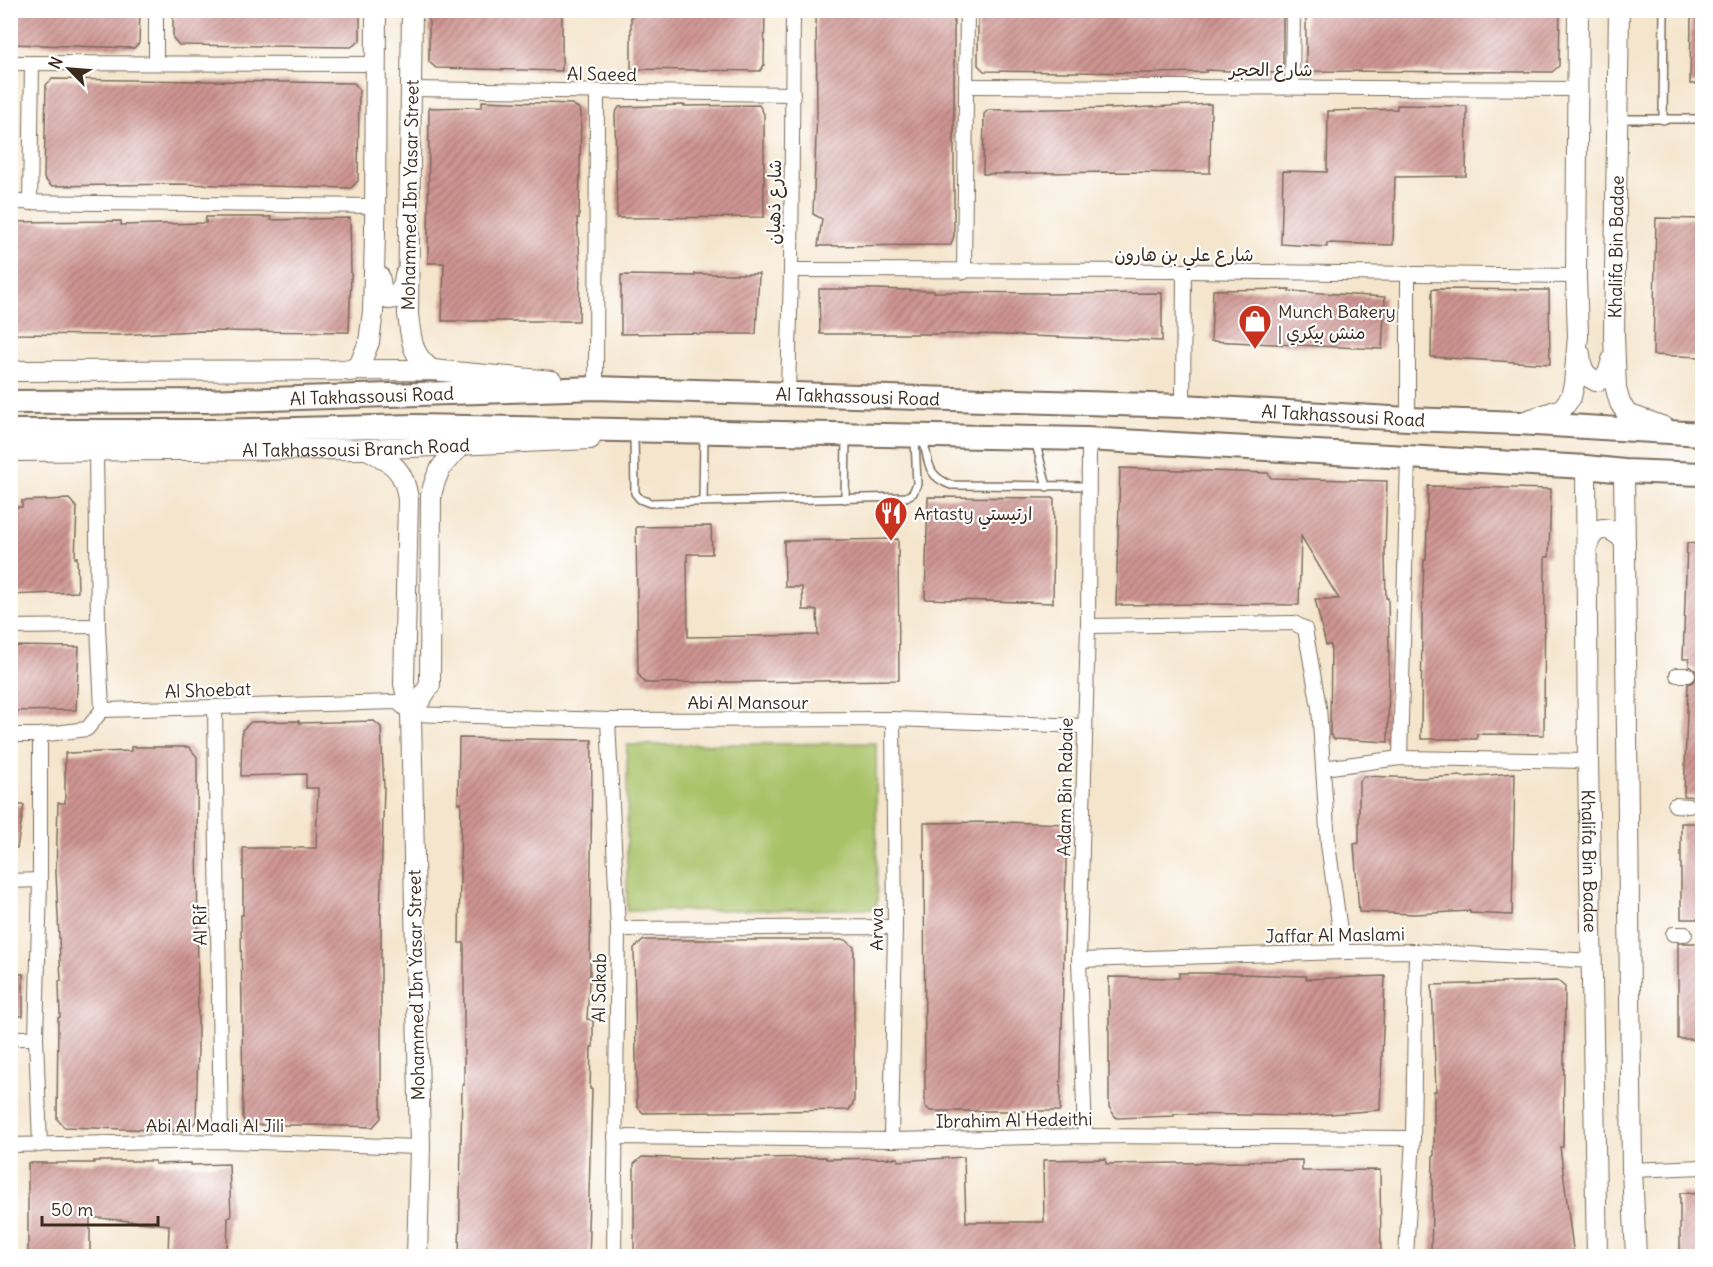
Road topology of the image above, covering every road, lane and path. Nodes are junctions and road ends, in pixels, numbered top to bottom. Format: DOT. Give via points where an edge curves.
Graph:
graph roads {
  1 [pos="156,10"];
  2 [pos="376,10"];
  3 [pos="412,10"];
  4 [pos="793,10"];
  5 [pos="967,10"];
  6 [pos="1293,10"];
  7 [pos="1578,10"];
  8 [pos="1619,10"];
  9 [pos="1664,10"];
  10 [pos="156,62"];
  11 [pos="10,63"];
  12 [pos="32,63"];
  13 [pos="376,64"];
  14 [pos="966,86"];
  15 [pos="1292,87"];
  16 [pos="411,89"];
  17 [pos="1577,89"];
  18 [pos="597,92"];
  19 [pos="793,94"];
  20 [pos="1618,119"];
  21 [pos="1702,119"];
  22 [pos="1663,120"];
  23 [pos="10,202"];
  24 [pos="30,202"];
  25 [pos="375,206"];
  26 [pos="375,234"];
  27 [pos="409,234"];
  28 [pos="791,270"];
  29 [pos="1184,271"];
  30 [pos="964,272"];
  31 [pos="1408,274"];
  32 [pos="1576,276"];
  33 [pos="1614,334"];
  34 [pos="1578,336"];
  35 [pos="432,370"];
  36 [pos="10,371"];
  37 [pos="350,371"];
  38 [pos="596,388"];
  39 [pos="788,394"];
  40 [pos="10,402"];
  41 [pos="1183,406"];
  42 [pos="1408,419"];
  43 [pos="1519,423"];
  44 [pos="10,431"];
  45 [pos="703,432"];
  46 [pos="846,434"];
  47 [pos="1696,434"];
  48 [pos="919,436"];
  49 [pos="634,437"];
  50 [pos="1034,438"];
  51 [pos="1086,439"];
  52 [pos="462,445"];
  53 [pos="367,449"];
  54 [pos="96,450"];
  55 [pos="10,451"];
  56 [pos="1408,457"];
  57 [pos="1586,467"];
  58 [pos="1624,471"];
  59 [pos="1702,474"];
  60 [pos="1089,486"];
  61 [pos="1047,487"];
  62 [pos="845,498"];
  63 [pos="703,502"];
  64 [pos="1624,541"];
  65 [pos="1587,547"];
  66 [pos="98,626"];
  67 [pos="1088,626"];
  68 [pos="10,627"];
  69 [pos="215,708"];
  70 [pos="102,710"];
  71 [pos="411,714"];
  72 [pos="893,719"];
  73 [pos="608,720"];
  74 [pos="1084,726"];
  75 [pos="10,735"];
  76 [pos="40,735"];
  77 [pos="1400,758"];
  78 [pos="1588,761"];
  79 [pos="1323,768"];
  80 [pos="40,880"];
  81 [pos="10,881"];
  82 [pos="895,927"];
  83 [pos="618,929"];
  84 [pos="1416,951"];
  85 [pos="1343,952"];
  86 [pos="1079,960"];
  87 [pos="1592,961"];
  88 [pos="10,1038"];
  89 [pos="36,1038"];
  90 [pos="1085,1136"];
  91 [pos="615,1137"];
  92 [pos="1413,1138"];
  93 [pos="891,1140"];
  94 [pos="221,1141"];
  95 [pos="10,1145"];
  96 [pos="40,1145"];
  97 [pos="420,1147"];
  98 [pos="1702,1167"];
  99 [pos="1632,1170"];
  100 [pos="417,1257"];
  101 [pos="614,1257"];
  102 [pos="1407,1257"];
  103 [pos="1597,1257"];
  104 [pos="1636,1257"];
  1 -- 10 [label="street"];
  2 -- 13 [label="street, Mohammed Ibn Yasar Street"];
  3 -- 16 [label="street, Mohammed Ibn Yasar Street"];
  4 -- 19 [label="street, شارع ذهبان"];
  5 -- 14 [label="street"];
  6 -- 15 [label="street"];
  7 -- 17 [label="street, Khalifa Bin Badae"];
  8 -- 20 [label="street, Khalifa Bin Badae"];
  9 -- 22 [label="lane"];
  10 -- 12 [label="street"];
  10 -- 13 [label="street"];
  11 -- 12 [label="street"];
  12 -- 24 [label="street"];
  13 -- 25 [label="street, Mohammed Ibn Yasar Street"];
  14 -- 15 [label="street, شارع الحجر"];
  14 -- 30 [label="street"];
  15 -- 17 [label="street, شارع الحجر"];
  16 -- 18 [label="street, Al Saeed"];
  16 -- 27 [label="street, Mohammed Ibn Yasar Street"];
  17 -- 32 [label="street, Khalifa Bin Badae"];
  18 -- 19 [label="street, Al Saeed"];
  18 -- 38 [label="street"];
  19 -- 28 [label="street, شارع ذهبان"];
  20 -- 22 [label="lane"];
  20 -- 33 [label="street, Khalifa Bin Badae"];
  21 -- 22 [label="lane"];
  23 -- 24 [label="street"];
  24 -- 25 [label="street"];
  25 -- 26 [label="street, Mohammed Ibn Yasar Street"];
  26 -- 27 [label="street" via="380,288 388,299 398,298 404,283"];
  26 -- 37 [label="street, Mohammed Ibn Yasar Street" via="369,342 360,364"];
  27 -- 35 [label="street, Mohammed Ibn Yasar Street" via="411,338 418,360"];
  28 -- 30 [label="street, شارع علي بن هارون"];
  28 -- 39 [label="street, شارع ذهبان"];
  29 -- 30 [label="street, شارع علي بن هارون"];
  29 -- 31 [label="street, شارع علي بن هارون"];
  29 -- 41 [label="street"];
  31 -- 32 [label="street, شارع علي بن هارون"];
  31 -- 42 [label="street"];
  32 -- 34 [label="street, Khalifa Bin Badae"];
  33 -- 34 [label="street" via="1614,356 1607,377 1596,381 1588,377 1581,364"];
  33 -- 47 [label="street, Khalifa Bin Badae" via="1616,389 1627,414"];
  34 -- 43 [label="street, Khalifa Bin Badae" via="1571,397 1562,409"];
  35 -- 37 [label="street"];
  35 -- 38 [label="street"];
  36 -- 37 [label="street"];
  38 -- 39 [label="main road, Al Takhassousi Road"];
  38 -- 40 [label="main road, Al Takhassousi Road" via="206,401"];
  39 -- 41 [label="main road, Al Takhassousi Road"];
  41 -- 42 [label="main road, Al Takhassousi Road"];
  42 -- 43 [label="main road, Al Takhassousi Road"];
  43 -- 47 [label="main road, Al Takhassousi Road"];
  44 -- 45 [label="main road, Al Takhassousi Road" via="414,426"];
  45 -- 46 [label="main road, Al Takhassousi Road"];
  45 -- 49 [label="street, Al Takhassousi Branch Road"];
  45 -- 63 [label="lane"];
  46 -- 48 [label="main road, Al Takhassousi Road"];
  46 -- 62 [label="lane"];
  48 -- 50 [label="main road, Al Takhassousi Road"];
  48 -- 61 [label="lane" via="931,471 939,481 951,485"];
  48 -- 62 [label="lane" via="913,493 906,497"];
  49 -- 52 [label="street, Al Takhassousi Branch Road"];
  49 -- 63 [label="lane" via="635,493 640,499 650,503"];
  50 -- 51 [label="main road, Al Takhassousi Road"];
  50 -- 61 [label="lane"];
  51 -- 56 [label="main road, Al Takhassousi Road"];
  51 -- 60 [label="street, Adam Bin Rabaie"];
  52 -- 53 [label="street, Al Takhassousi Branch Road"];
  52 -- 71 [label="street" via="442,465 431,495 430,685"];
  53 -- 54 [label="street, Al Takhassousi Branch Road"];
  53 -- 71 [label="street, Mohammed Ibn Yasar Street" via="387,460 406,482 404,684"];
  54 -- 55 [label="street, Al Takhassousi Branch Road"];
  54 -- 66 [label="street"];
  56 -- 57 [label="main road, Al Takhassousi Road"];
  56 -- 77 [label="street"];
  57 -- 58 [label="main road, Al Takhassousi Road"];
  57 -- 65 [label="street, Khalifa Bin Badae"];
  58 -- 59 [label="main road, Al Takhassousi Road"];
  58 -- 64 [label="street"];
  60 -- 61 [label="lane"];
  60 -- 67 [label="street, Adam Bin Rabaie"];
  62 -- 63 [label="lane"];
  64 -- 65 [label="street" via="1607,528 1597,530"];
  64 -- 99 [label="street"];
  65 -- 78 [label="street, Khalifa Bin Badae"];
  66 -- 68 [label="street"];
  66 -- 70 [label="street"];
  67 -- 74 [label="street, Adam Bin Rabaie"];
  67 -- 79 [label="street" via="1294,623 1305,629 1319,707"];
  69 -- 70 [label="street, Al Shoebat"];
  69 -- 71 [label="street, Al Shoebat" via="397,702"];
  69 -- 94 [label="street, Al Rif"];
  70 -- 76 [label="street" via="87,729"];
  71 -- 73 [label="street, Abi Al Mansour"];
  71 -- 97 [label="street, Mohammed Ibn Yasar Street"];
  72 -- 73 [label="street, Abi Al Mansour"];
  72 -- 74 [label="street, Abi Al Mansour"];
  72 -- 82 [label="street, Arwa"];
  73 -- 83 [label="street, Al Sakab"];
  74 -- 86 [label="street, Adam Bin Rabaie"];
  75 -- 76 [label="street"];
  76 -- 80 [label="street"];
  77 -- 78 [label="street"];
  77 -- 79 [label="street"];
  78 -- 87 [label="street, Khalifa Bin Badae"];
  79 -- 85 [label="street" via="1328,844"];
  80 -- 81 [label="street"];
  80 -- 89 [label="street"];
  82 -- 83 [label="street"];
  82 -- 93 [label="street, Arwa"];
  83 -- 91 [label="street, Al Sakab"];
  84 -- 85 [label="street, Jaffar Al Maslami"];
  84 -- 87 [label="street, Jaffar Al Maslami"];
  84 -- 92 [label="street"];
  85 -- 86 [label="street, Jaffar Al Maslami"];
  86 -- 90 [label="street, Adam Bin Rabaie"];
  87 -- 103 [label="street, Khalifa Bin Badae"];
  88 -- 89 [label="street"];
  89 -- 96 [label="street"];
  90 -- 92 [label="street, Ibrahim Al Hedeithi"];
  90 -- 93 [label="street, Ibrahim Al Hedeithi"];
  91 -- 93 [label="street, Ibrahim Al Hedeithi"];
  91 -- 101 [label="street, Al Sakab"];
  92 -- 102 [label="street"];
  94 -- 96 [label="street, Abi Al Maali Al Jili"];
  94 -- 97 [label="street, Abi Al Maali Al Jili"];
  95 -- 96 [label="street, Abi Al Maali Al Jili"];
  97 -- 100 [label="street, Mohammed Ibn Yasar Street"];
  98 -- 99 [label="street"];
  99 -- 104 [label="street"];
}
